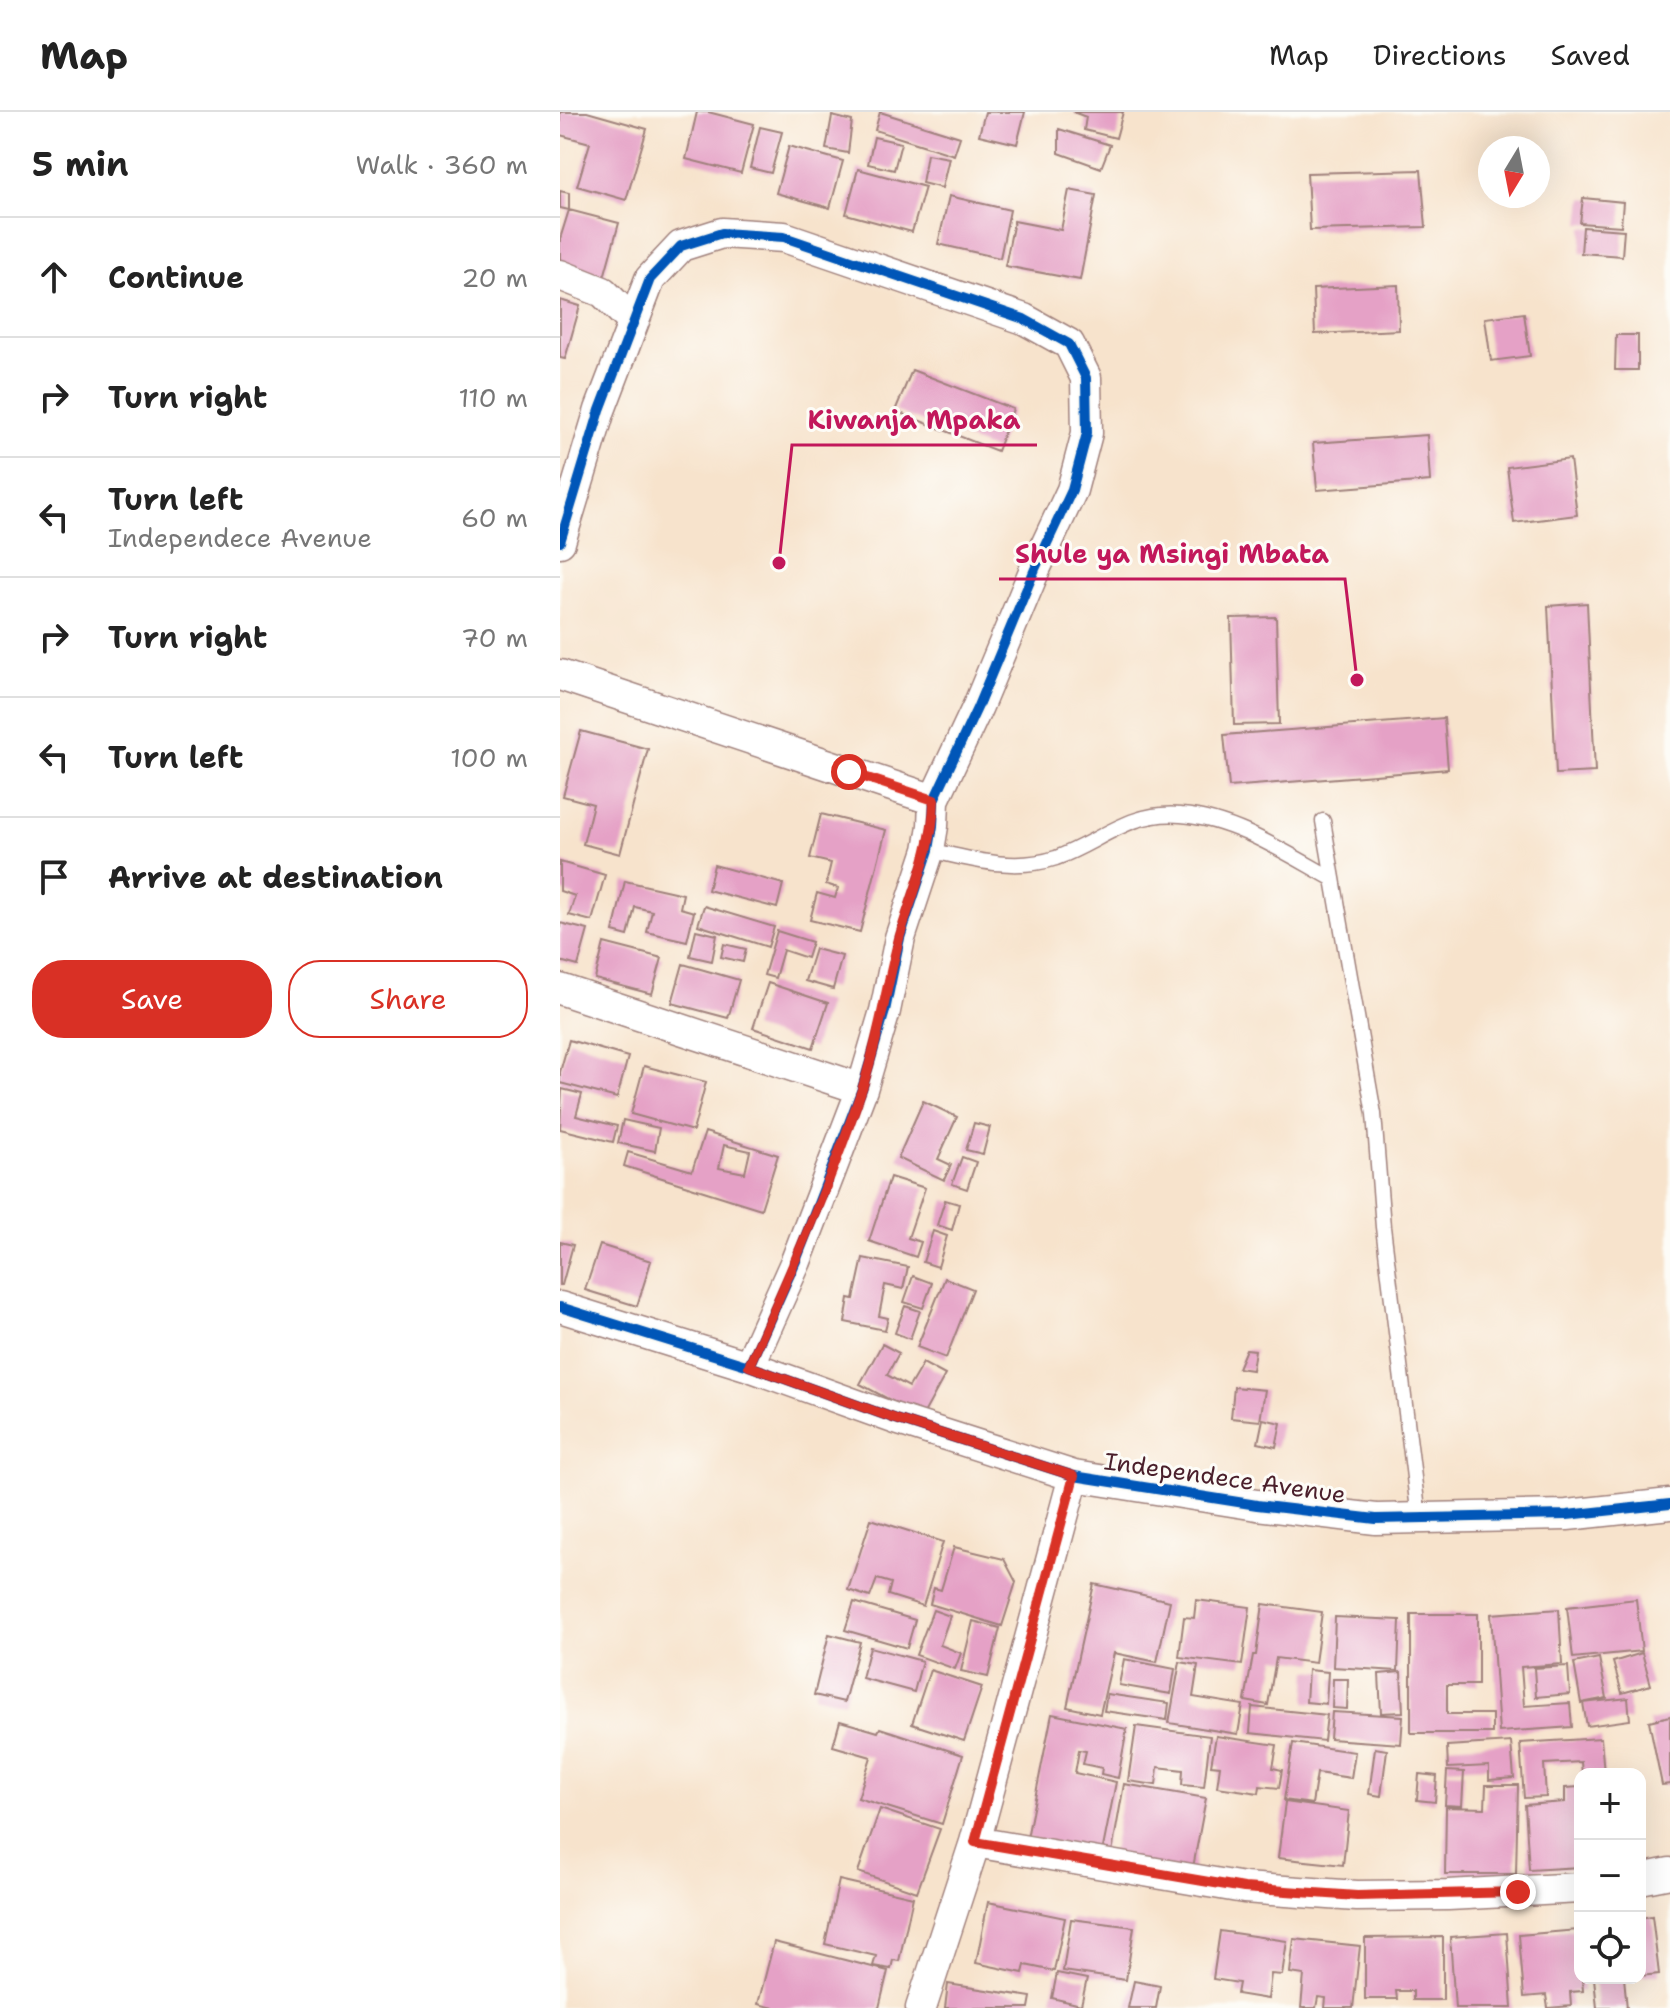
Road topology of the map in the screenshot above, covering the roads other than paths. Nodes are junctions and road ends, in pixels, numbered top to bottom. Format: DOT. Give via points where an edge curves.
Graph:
graph roads {
  1 [pos="560,275"];
  2 [pos="633,322"];
  3 [pos="560,542"];
  4 [pos="560,675"];
  5 [pos="934,800"];
  6 [pos="1323,821"];
  7 [pos="929,850"];
  8 [pos="1333,879"];
  9 [pos="560,989"];
  10 [pos="862,1089"];
  11 [pos="560,1307"];
  12 [pos="749,1366"];
  13 [pos="1074,1476"];
  14 [pos="1670,1504"];
  15 [pos="1419,1518"];
  16 [pos="975,1842"];
  17 [pos="1670,1873"];
  18 [pos="1646,1878"];
  19 [pos="1574,1888"];
  20 [pos="921,2008"];
  1 -- 2 [label="street" via="603,292"];
  2 -- 3 [label="street"];
  2 -- 5 [label="street" via="650,279 681,246 722,233 784,237 1011,314 1069,344 1086,378 1087,420 1072,490"];
  4 -- 5 [label="street"];
  5 -- 7 [label="street"];
  6 -- 8 [label="lane"];
  7 -- 8 [label="lane" via="1020,865 1055,858 1136,818 1181,815 1232,827"];
  7 -- 10 [label="street" via="900,938"];
  8 -- 15 [label="lane" via="1374,1114"];
  9 -- 10 [label="street"];
  10 -- 12 [label="street"];
  11 -- 12 [label="street, Independece Avenue"];
  12 -- 13 [label="street, Independece Avenue"];
  13 -- 15 [label="street, Independece Avenue" via="1272,1507 1376,1519"];
  13 -- 16 [label="street"];
  14 -- 15 [label="street, Independece Avenue" via="1567,1515"];
  16 -- 19 [label="street" via="1244,1888 1357,1896"];
  16 -- 20 [label="street"];
  17 -- 18 [label="street"];
}
